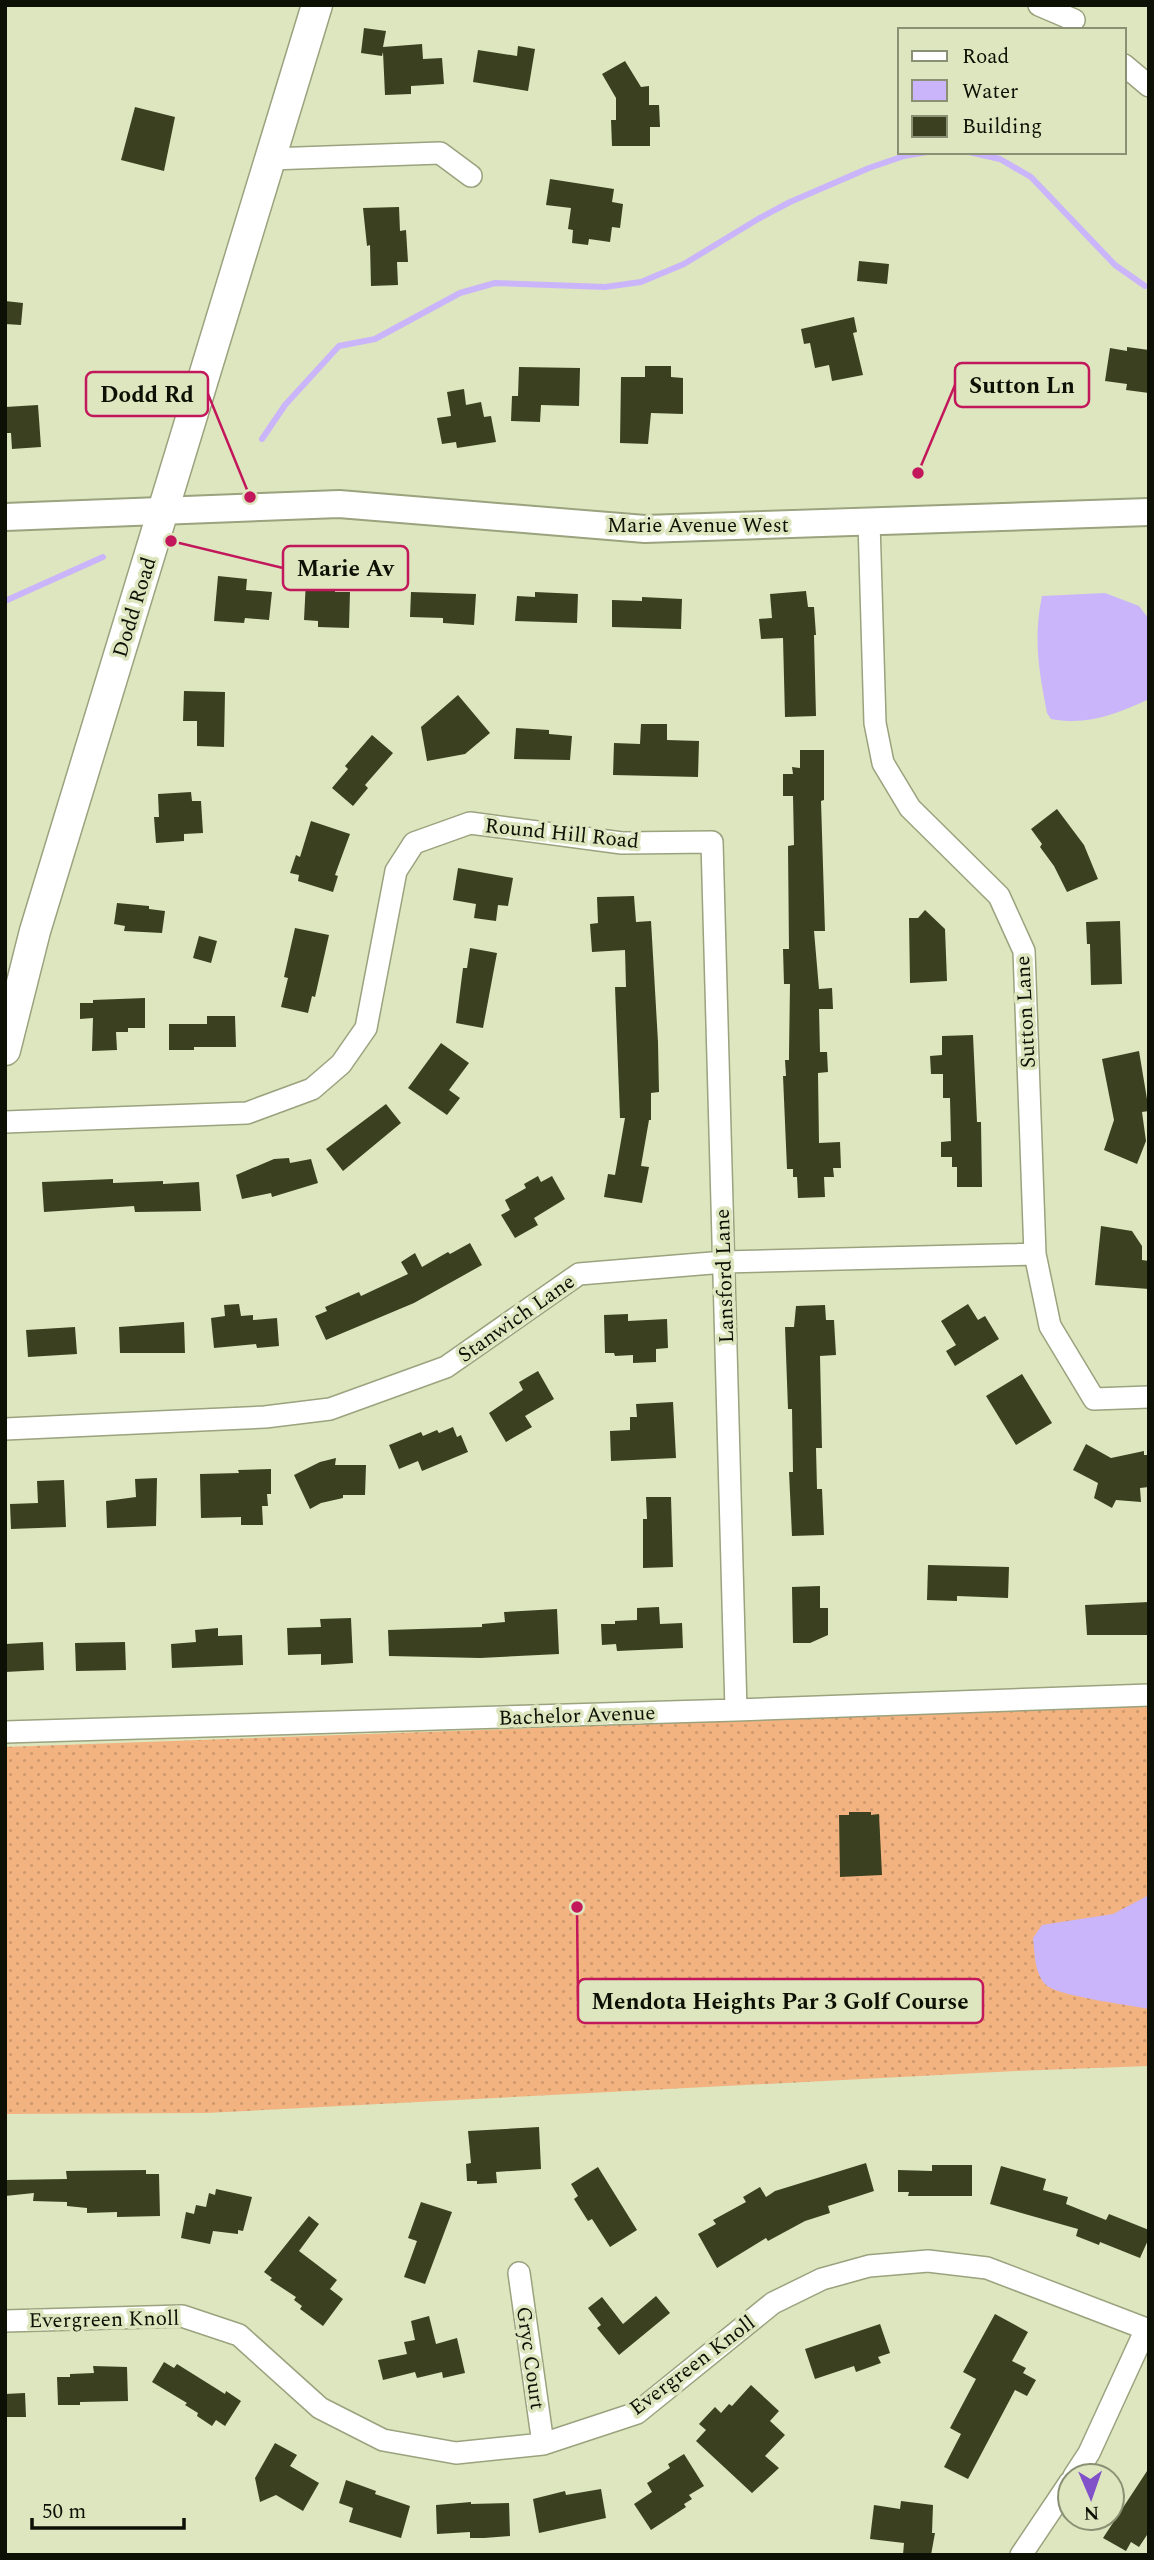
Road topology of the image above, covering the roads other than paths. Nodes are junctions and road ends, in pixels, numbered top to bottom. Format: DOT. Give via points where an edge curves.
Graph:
graph roads {
  1 [pos="317,5"];
  2 [pos="1039,5"];
  3 [pos="1074,18"];
  4 [pos="1126,67"];
  5 [pos="1149,86"];
  6 [pos="270,159"];
  7 [pos="471,176"];
  8 [pos="164,510"];
  9 [pos="1149,512"];
  10 [pos="5,517"];
  11 [pos="869,522"];
  12 [pos="712,842"];
  13 [pos="5,1050"];
  14 [pos="5,1122"];
  15 [pos="1035,1254"];
  16 [pos="724,1262"];
  17 [pos="1149,1397"];
  18 [pos="5,1429"];
  19 [pos="1149,1695"];
  20 [pos="736,1710"];
  21 [pos="5,1732"];
  22 [pos="519,2273"];
  23 [pos="5,2321"];
  24 [pos="1147,2329"];
  25 [pos="543,2444"];
  26 [pos="1083,2462"];
  27 [pos="1056,2503"];
  28 [pos="1021,2555"];
  1 -- 6 [label="main road, Dodd Road"];
  2 -- 3 [label="street"];
  4 -- 5 [label="street"];
  6 -- 7 [label="street" via="440,153"];
  6 -- 8 [label="main road, Dodd Road"];
  8 -- 10 [label="street, Marie Avenue West"];
  8 -- 11 [label="street, Marie Avenue West" via="339,504 645,529"];
  8 -- 13 [label="main road, Dodd Road" via="35,931"];
  9 -- 11 [label="street, Marie Avenue West"];
  11 -- 15 [label="street, Sutton Lane" via="875,723 883,763 909,808 999,896 1024,951"];
  12 -- 14 [label="street, Round Hill Road" via="622,843 470,822 414,843 396,871 366,1028 341,1064 312,1089 247,1113"];
  12 -- 16 [label="street, Lansford Lane"];
  15 -- 16 [label="street, Stanwich Lane"];
  15 -- 17 [label="street, Sutton Lane" via="1050,1326 1094,1399"];
  16 -- 18 [label="street, Stanwich Lane" via="579,1274 446,1367 330,1409 265,1417"];
  16 -- 20 [label="street, Lansford Lane"];
  19 -- 20 [label="street, Bachelor Avenue"];
  20 -- 21 [label="street, Bachelor Avenue"];
  22 -- 25 [label="street, Gryc Court"];
  23 -- 25 [label="street, Evergreen Knoll" via="182,2316 239,2335 320,2408 383,2440 456,2453"];
  24 -- 25 [label="street, Evergreen Knoll" via="987,2268 928,2261 869,2266 822,2278 773,2303 637,2413"];
  24 -- 26 [label="street"];
  27 -- 28 [label="street"];
}
